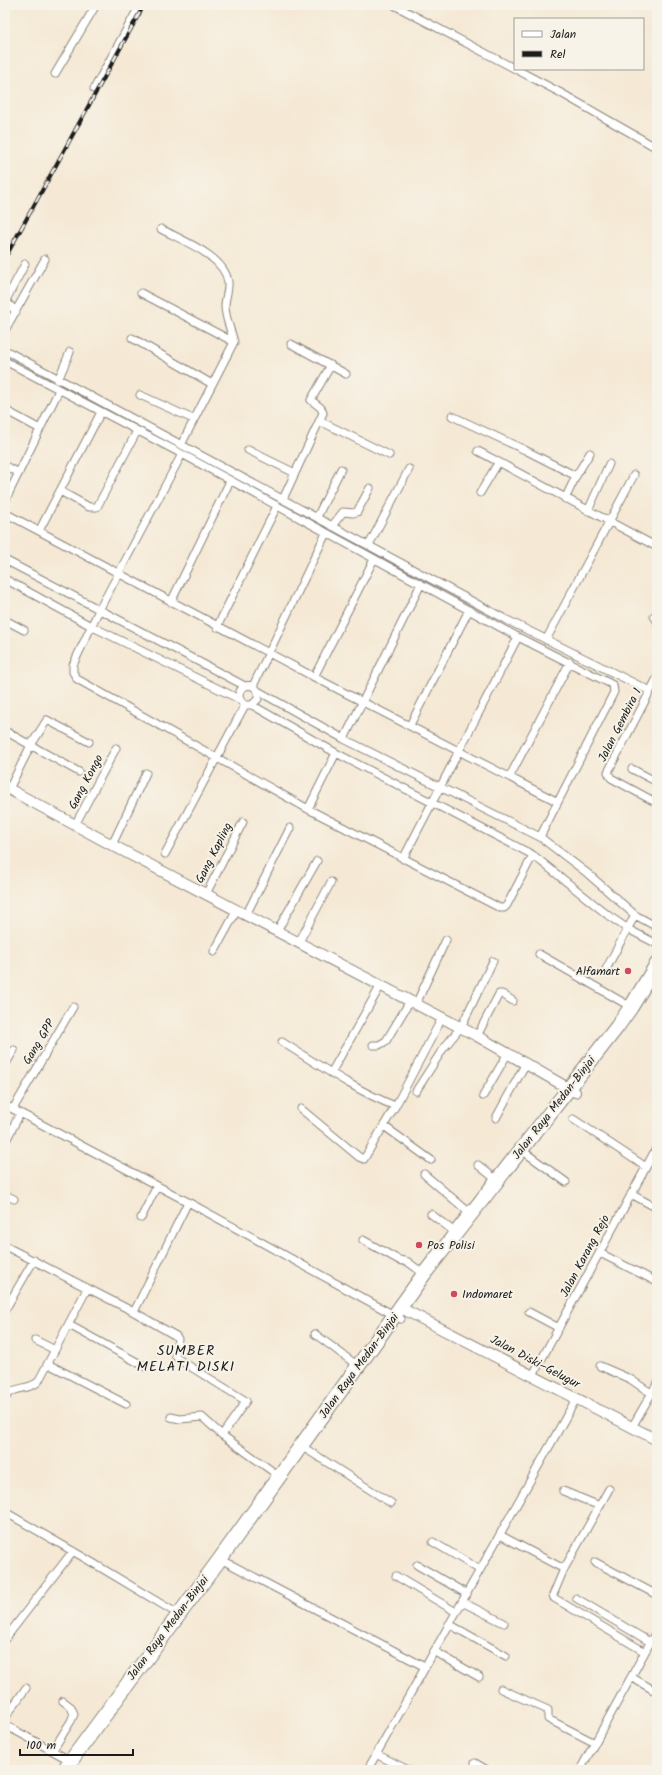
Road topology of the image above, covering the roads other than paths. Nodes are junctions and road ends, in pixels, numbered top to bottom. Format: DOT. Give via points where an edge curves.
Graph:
graph roads {
  1 [pos="96,5"];
  2 [pos="140,5"];
  3 [pos="394,5"];
  4 [pos="514,68"];
  5 [pos="517,70"];
  6 [pos="55,74"];
  7 [pos="94,89"];
  8 [pos="657,148"];
  9 [pos="161,229"];
  10 [pos="45,259"];
  11 [pos="25,264"];
  12 [pos="141,293"];
  13 [pos="16,312"];
  14 [pos="5,330"];
  15 [pos="132,338"];
  16 [pos="234,342"];
  17 [pos="291,344"];
  18 [pos="5,350"];
  19 [pos="70,352"];
  20 [pos="5,361"];
  21 [pos="331,365"];
  22 [pos="346,374"];
  23 [pos="58,380"];
  24 [pos="212,384"];
  25 [pos="60,390"];
  26 [pos="140,395"];
  27 [pos="5,410"];
  28 [pos="101,412"];
  29 [pos="452,416"];
  30 [pos="193,419"];
  31 [pos="320,421"];
  32 [pos="40,429"];
  33 [pos="136,430"];
  34 [pos="181,445"];
  35 [pos="248,450"];
  36 [pos="478,451"];
  37 [pos="590,453"];
  38 [pos="182,454"];
  39 [pos="389,455"];
  40 [pos="498,463"];
  41 [pos="609,464"];
  42 [pos="5,466"];
  43 [pos="341,469"];
  44 [pos="409,469"];
  45 [pos="19,472"];
  46 [pos="296,473"];
  47 [pos="634,475"];
  48 [pos="576,476"];
  49 [pos="230,481"];
  50 [pos="370,488"];
  51 [pos="60,491"];
  52 [pos="480,493"];
  53 [pos="283,499"];
  54 [pos="566,499"];
  55 [pos="5,501"];
  56 [pos="277,506"];
  57 [pos="588,511"];
  58 [pos="5,513"];
  59 [pos="317,517"];
  60 [pos="608,522"];
  61 [pos="332,526"];
  62 [pos="39,531"];
  63 [pos="326,533"];
  64 [pos="369,545"];
  65 [pos="657,548"];
  66 [pos="374,559"];
  67 [pos="5,560"];
  68 [pos="118,574"];
  69 [pos="5,579"];
  70 [pos="420,584"];
  71 [pos="171,602"];
  72 [pos="99,610"];
  73 [pos="469,610"];
  74 [pos="5,620"];
  75 [pos="90,626"];
  76 [pos="217,627"];
  77 [pos="24,630"];
  78 [pos="518,637"];
  79 [pos="546,640"];
  80 [pos="269,653"];
  81 [pos="570,662"];
  82 [pos="314,677"];
  83 [pos="657,678"];
  84 [pos="245,686"];
  85 [pos="253,686"];
  86 [pos="258,691"];
  87 [pos="650,691"];
  88 [pos="239,699"];
  89 [pos="363,702"];
  90 [pos="245,705"];
  91 [pos="252,705"];
  92 [pos="410,725"];
  93 [pos="5,731"];
  94 [pos="344,739"];
  95 [pos="89,742"];
  96 [pos="31,745"];
  97 [pos="116,748"];
  98 [pos="459,752"];
  99 [pos="336,753"];
  100 [pos="217,759"];
  101 [pos="632,769"];
  102 [pos="79,772"];
  103 [pos="146,773"];
  104 [pos="510,776"];
  105 [pos="657,782"];
  106 [pos="441,786"];
  107 [pos="7,788"];
  108 [pos="558,802"];
  109 [pos="657,803"];
  110 [pos="432,804"];
  111 [pos="308,809"];
  112 [pos="243,822"];
  113 [pos="75,825"];
  114 [pos="290,828"];
  115 [pos="540,837"];
  116 [pos="112,845"];
  117 [pos="165,854"];
  118 [pos="533,855"];
  119 [pos="403,859"];
  120 [pos="317,861"];
  121 [pos="331,882"];
  122 [pos="206,894"];
  123 [pos="237,910"];
  124 [pos="246,915"];
  125 [pos="635,915"];
  126 [pos="657,927"];
  127 [pos="628,929"];
  128 [pos="277,931"];
  129 [pos="446,940"];
  130 [pos="299,942"];
  131 [pos="657,944"];
  132 [pos="214,952"];
  133 [pos="539,954"];
  134 [pos="493,961"];
  135 [pos="657,964"];
  136 [pos="605,971"];
  137 [pos="657,977"];
  138 [pos="381,985"];
  139 [pos="513,1001"];
  140 [pos="413,1002"];
  141 [pos="73,1006"];
  142 [pos="631,1007"];
  143 [pos="442,1018"];
  144 [pos="461,1028"];
  145 [pos="477,1036"];
  146 [pos="282,1042"];
  147 [pos="373,1045"];
  148 [pos="14,1050"];
  149 [pos="508,1053"];
  150 [pos="526,1063"];
  151 [pos="5,1065"];
  152 [pos="331,1073"];
  153 [pos="572,1090"];
  154 [pos="416,1091"];
  155 [pos="483,1096"];
  156 [pos="5,1105"];
  157 [pos="395,1106"];
  158 [pos="12,1109"];
  159 [pos="301,1109"];
  160 [pos="20,1114"];
  161 [pos="496,1118"];
  162 [pos="573,1119"];
  163 [pos="384,1126"];
  164 [pos="5,1142"];
  165 [pos="657,1147"];
  166 [pos="527,1154"];
  167 [pos="430,1160"];
  168 [pos="478,1165"];
  169 [pos="646,1167"];
  170 [pos="424,1174"];
  171 [pos="498,1181"];
  172 [pos="566,1182"];
  173 [pos="157,1186"];
  174 [pos="631,1194"];
  175 [pos="5,1195"];
  176 [pos="14,1199"];
  177 [pos="188,1202"];
  178 [pos="657,1208"];
  179 [pos="431,1214"];
  180 [pos="471,1214"];
  181 [pos="142,1218"];
  182 [pos="456,1233"];
  183 [pos="363,1240"];
  184 [pos="5,1246"];
  185 [pos="600,1253"];
  186 [pos="34,1260"];
  187 [pos="424,1274"];
  188 [pos="657,1282"];
  189 [pos="87,1289"];
  190 [pos="8,1297"];
  191 [pos="5,1310"];
  192 [pos="134,1312"];
  193 [pos="529,1312"];
  194 [pos="401,1313"];
  195 [pos="69,1325"];
  196 [pos="559,1328"];
  197 [pos="314,1334"];
  198 [pos="35,1340"];
  199 [pos="55,1350"];
  200 [pos="48,1364"];
  201 [pos="358,1366"];
  202 [pos="600,1366"];
  203 [pos="146,1368"];
  204 [pos="533,1375"];
  205 [pos="657,1384"];
  206 [pos="651,1393"];
  207 [pos="5,1398"];
  208 [pos="576,1399"];
  209 [pos="126,1404"];
  210 [pos="171,1417"];
  211 [pos="632,1427"];
  212 [pos="222,1434"];
  213 [pos="657,1440"];
  214 [pos="306,1450"];
  215 [pos="279,1476"];
  216 [pos="609,1489"];
  217 [pos="563,1491"];
  218 [pos="391,1503"];
  219 [pos="600,1506"];
  220 [pos="5,1512"];
  221 [pos="500,1535"];
  222 [pos="433,1542"];
  223 [pos="72,1550"];
  224 [pos="226,1562"];
  225 [pos="595,1562"];
  226 [pos="417,1565"];
  227 [pos="564,1569"];
  228 [pos="480,1570"];
  229 [pos="396,1576"];
  230 [pos="467,1594"];
  231 [pos="657,1595"];
  232 [pos="576,1598"];
  233 [pos="462,1602"];
  234 [pos="456,1612"];
  235 [pos="178,1614"];
  236 [pos="504,1623"];
  237 [pos="449,1624"];
  238 [pos="657,1630"];
  239 [pos="5,1639"];
  240 [pos="650,1642"];
  241 [pos="434,1651"];
  242 [pos="645,1652"];
  243 [pos="506,1656"];
  244 [pos="425,1667"];
  245 [pos="479,1677"];
  246 [pos="632,1677"];
  247 [pos="26,1688"];
  248 [pos="501,1689"];
  249 [pos="657,1692"];
  250 [pos="63,1701"];
  251 [pos="5,1718"];
  252 [pos="5,1724"];
  253 [pos="595,1743"];
  254 [pos="53,1750"];
  255 [pos="376,1754"];
  256 [pos="475,1763"];
  257 [pos="71,1766"];
  258 [pos="368,1769"];
  259 [pos="408,1770"];
  260 [pos="487,1770"];
  261 [pos="580,1770"];
  1 -- 6 [label="street"];
  2 -- 7 [label="street"];
  3 -- 4 [label="street"];
  5 -- 8 [label="street"];
  9 -- 16 [label="street" via="212,257 224,270 228,282 226,316"];
  10 -- 13 [label="street"];
  11 -- 13 [label="street" via="6,300"];
  12 -- 16 [label="street"];
  13 -- 14 [label="street"];
  15 -- 24 [label="street"];
  16 -- 24 [label="street"];
  17 -- 21 [label="street"];
  18 -- 23 [label="street"];
  19 -- 23 [label="street"];
  20 -- 25 [label="street"];
  21 -- 22 [label="street"];
  21 -- 31 [label="street" via="311,400 323,412"];
  23 -- 34 [label="street"];
  24 -- 30 [label="street"];
  25 -- 28 [label="street"];
  25 -- 32 [label="street"];
  26 -- 30 [label="street"];
  27 -- 32 [label="street"];
  28 -- 33 [label="street"];
  28 -- 51 [label="street"];
  29 -- 48 [label="street"];
  30 -- 34 [label="street"];
  31 -- 39 [label="street"];
  31 -- 46 [label="street"];
  32 -- 45 [label="street"];
  33 -- 38 [label="street"];
  33 -- 51 [label="street" via="97,507 89,507"];
  34 -- 53 [label="street"];
  35 -- 46 [label="street"];
  36 -- 40 [label="street"];
  37 -- 48 [label="street"];
  38 -- 49 [label="street"];
  38 -- 68 [label="street"];
  40 -- 52 [label="street"];
  40 -- 54 [label="street"];
  41 -- 57 [label="street"];
  42 -- 45 [label="street"];
  43 -- 59 [label="street"];
  44 -- 64 [label="street"];
  45 -- 55 [label="street"];
  46 -- 53 [label="street"];
  47 -- 60 [label="street"];
  48 -- 54 [label="street"];
  49 -- 56 [label="street"];
  49 -- 71 [label="street"];
  50 -- 61 [label="street" via="357,512 343,512"];
  51 -- 62 [label="street"];
  53 -- 59 [label="street"];
  54 -- 57 [label="street"];
  56 -- 63 [label="street"];
  56 -- 76 [label="street"];
  57 -- 60 [label="street"];
  58 -- 62 [label="street"];
  59 -- 61 [label="street"];
  60 -- 65 [label="street"];
  60 -- 79 [label="street"];
  61 -- 64 [label="street"];
  62 -- 68 [label="street"];
  63 -- 66 [label="street"];
  63 -- 80 [label="street"];
  64 -- 79 [label="street"];
  66 -- 70 [label="street"];
  66 -- 82 [label="street"];
  67 -- 72 [label="street"];
  68 -- 71 [label="street"];
  68 -- 72 [label="street"];
  69 -- 75 [label="street"];
  70 -- 73 [label="street"];
  70 -- 89 [label="street"];
  71 -- 76 [label="street"];
  72 -- 75 [label="street"];
  72 -- 84 [label="street"];
  73 -- 78 [label="street"];
  73 -- 92 [label="street"];
  74 -- 77 [label="street"];
  75 -- 88 [label="street"];
  75 -- 100 [label="street" via="73,665 77,679"];
  76 -- 80 [label="street"];
  78 -- 81 [label="street"];
  78 -- 98 [label="street"];
  79 -- 87 [label="street"];
  80 -- 82 [label="street"];
  80 -- 85 [label="street"];
  81 -- 104 [label="street"];
  81 -- 108 [label="street" via="612,684 615,689"];
  82 -- 89 [label="street"];
  83 -- 87 [label="street, Jalan Gembira 1"];
  84 -- 85 [label="street"];
  84 -- 88 [label="street" via="239,691"];
  85 -- 86 [label="street"];
  86 -- 91 [label="street" via="258,699"];
  86 -- 94 [label="street"];
  87 -- 109 [label="street, Jalan Gembira 1" via="608,772 611,778"];
  88 -- 90 [label="street"];
  89 -- 92 [label="street"];
  89 -- 94 [label="street"];
  90 -- 91 [label="street"];
  90 -- 100 [label="street"];
  91 -- 99 [label="street"];
  92 -- 98 [label="street"];
  93 -- 96 [label="street"];
  94 -- 106 [label="street"];
  95 -- 96 [label="street" via="48,720 44,722"];
  96 -- 102 [label="street"];
  96 -- 107 [label="street"];
  97 -- 113 [label="street, Gang Kongo"];
  98 -- 104 [label="street"];
  98 -- 106 [label="street"];
  99 -- 110 [label="street"];
  99 -- 111 [label="street"];
  100 -- 111 [label="street"];
  100 -- 117 [label="street"];
  101 -- 105 [label="street"];
  103 -- 116 [label="street"];
  104 -- 108 [label="street"];
  106 -- 110 [label="street"];
  106 -- 115 [label="street"];
  107 -- 113 [label="main road"];
  108 -- 115 [label="street"];
  110 -- 118 [label="street"];
  110 -- 119 [label="street"];
  111 -- 119 [label="street"];
  112 -- 122 [label="street, Gang Kapling"];
  113 -- 116 [label="main road"];
  114 -- 124 [label="street"];
  115 -- 125 [label="street" via="587,873"];
  116 -- 122 [label="main road"];
  118 -- 119 [label="street" via="507,905 502,908"];
  118 -- 127 [label="street"];
  120 -- 128 [label="street"];
  121 -- 130 [label="street"];
  122 -- 123 [label="main road"];
  123 -- 124 [label="main road"];
  123 -- 132 [label="street"];
  124 -- 128 [label="main road"];
  125 -- 126 [label="street"];
  125 -- 127 [label="street"];
  127 -- 131 [label="street"];
  127 -- 136 [label="street"];
  128 -- 130 [label="main road"];
  129 -- 140 [label="street"];
  130 -- 138 [label="main road"];
  133 -- 142 [label="street"];
  134 -- 144 [label="street"];
  135 -- 142 [label="highway, Jalan Raya Medan-Binjai"];
  137 -- 153 [label="highway, Jalan Raya Medan-Binjai" via="637,1011"];
  138 -- 140 [label="main road"];
  138 -- 152 [label="street"];
  139 -- 145 [label="street" via="499,994"];
  140 -- 143 [label="main road"];
  140 -- 147 [label="street" via="386,1042"];
  141 -- 158 [label="street, Gang GPP"];
  142 -- 153 [label="highway, Jalan Raya Medan-Binjai"];
  143 -- 144 [label="main road"];
  143 -- 157 [label="street"];
  144 -- 145 [label="main road"];
  144 -- 154 [label="street" via="443,1049"];
  145 -- 149 [label="main road"];
  146 -- 152 [label="street"];
  148 -- 151 [label="street"];
  149 -- 150 [label="main road"];
  149 -- 155 [label="street"];
  150 -- 153 [label="main road"];
  150 -- 161 [label="street"];
  152 -- 157 [label="street" via="369,1095"];
  153 -- 166 [label="highway, Jalan Raya Medan-Binjai"];
  153 -- 171 [label="highway, Jalan Raya Medan-Binjai"];
  156 -- 158 [label="street"];
  157 -- 163 [label="street"];
  158 -- 160 [label="street"];
  159 -- 163 [label="street" via="363,1160"];
  160 -- 164 [label="street"];
  160 -- 173 [label="street"];
  162 -- 169 [label="street"];
  163 -- 167 [label="street"];
  165 -- 169 [label="street, Jalan Karang Rejo"];
  166 -- 172 [label="street"];
  166 -- 194 [label="highway, Jalan Raya Medan-Binjai"];
  168 -- 171 [label="street"];
  169 -- 174 [label="street, Jalan Karang Rejo"];
  170 -- 180 [label="street"];
  171 -- 180 [label="highway, Jalan Raya Medan-Binjai"];
  173 -- 177 [label="street"];
  173 -- 181 [label="street"];
  174 -- 178 [label="street"];
  174 -- 185 [label="street, Jalan Karang Rejo"];
  175 -- 176 [label="street"];
  177 -- 192 [label="street"];
  177 -- 194 [label="street"];
  179 -- 182 [label="street"];
  180 -- 182 [label="highway, Jalan Raya Medan-Binjai"];
  182 -- 187 [label="highway, Jalan Raya Medan-Binjai"];
  183 -- 187 [label="street" via="399,1260 408,1262"];
  184 -- 186 [label="street"];
  185 -- 188 [label="street"];
  185 -- 196 [label="street, Jalan Karang Rejo"];
  186 -- 189 [label="street"];
  186 -- 190 [label="street"];
  187 -- 194 [label="highway, Jalan Raya Medan-Binjai"];
  189 -- 192 [label="street"];
  189 -- 195 [label="street"];
  190 -- 191 [label="street"];
  192 -- 212 [label="street" via="176,1336 178,1339 175,1355 180,1361 246,1401"];
  193 -- 196 [label="street"];
  194 -- 201 [label="highway, Jalan Raya Medan-Binjai"];
  194 -- 204 [label="main road, Jalan Diski–Gelugur"];
  194 -- 214 [label="highway, Jalan Raya Medan-Binjai"];
  195 -- 199 [label="street"];
  195 -- 203 [label="street"];
  196 -- 204 [label="street, Jalan Karang Rejo"];
  197 -- 201 [label="street"];
  198 -- 199 [label="street"];
  199 -- 200 [label="street"];
  200 -- 207 [label="street" via="36,1384 11,1391"];
  200 -- 209 [label="street"];
  201 -- 215 [label="highway, Jalan Raya Medan-Binjai"];
  202 -- 206 [label="street" via="630,1379"];
  204 -- 208 [label="main road, Jalan Diski–Gelugur"];
  205 -- 206 [label="street"];
  206 -- 211 [label="street"];
  208 -- 211 [label="main road, Jalan Diski–Gelugur"];
  208 -- 221 [label="street"];
  210 -- 212 [label="street" via="202,1417"];
  211 -- 213 [label="main road, Jalan Diski–Gelugur"];
  212 -- 215 [label="street"];
  214 -- 218 [label="street"];
  214 -- 224 [label="highway, Jalan Raya Medan-Binjai"];
  215 -- 235 [label="highway, Jalan Raya Medan-Binjai"];
  216 -- 219 [label="street"];
  217 -- 219 [label="street"];
  219 -- 227 [label="street"];
  220 -- 223 [label="street"];
  221 -- 227 [label="street"];
  221 -- 228 [label="street"];
  222 -- 228 [label="street"];
  223 -- 235 [label="street"];
  223 -- 239 [label="street"];
  224 -- 244 [label="street"];
  224 -- 257 [label="highway, Jalan Raya Medan-Binjai"];
  225 -- 231 [label="street"];
  226 -- 230 [label="street"];
  227 -- 242 [label="street" via="554,1598"];
  228 -- 230 [label="street"];
  229 -- 234 [label="street"];
  230 -- 233 [label="street"];
  232 -- 240 [label="street"];
  233 -- 234 [label="street"];
  233 -- 236 [label="street"];
  234 -- 237 [label="street"];
  235 -- 257 [label="highway, Jalan Raya Medan-Binjai"];
  237 -- 241 [label="street"];
  237 -- 243 [label="street"];
  238 -- 240 [label="street"];
  240 -- 242 [label="street"];
  241 -- 244 [label="street"];
  241 -- 245 [label="street"];
  242 -- 246 [label="street"];
  244 -- 255 [label="street"];
  246 -- 249 [label="street"];
  246 -- 253 [label="street"];
  247 -- 251 [label="street"];
  248 -- 253 [label="street" via="548,1710 548,1719"];
  250 -- 254 [label="street" via="74,1714"];
  252 -- 254 [label="street"];
  253 -- 261 [label="street"];
  254 -- 257 [label="street"];
  255 -- 258 [label="street"];
  255 -- 259 [label="street"];
  256 -- 260 [label="street"];
}
